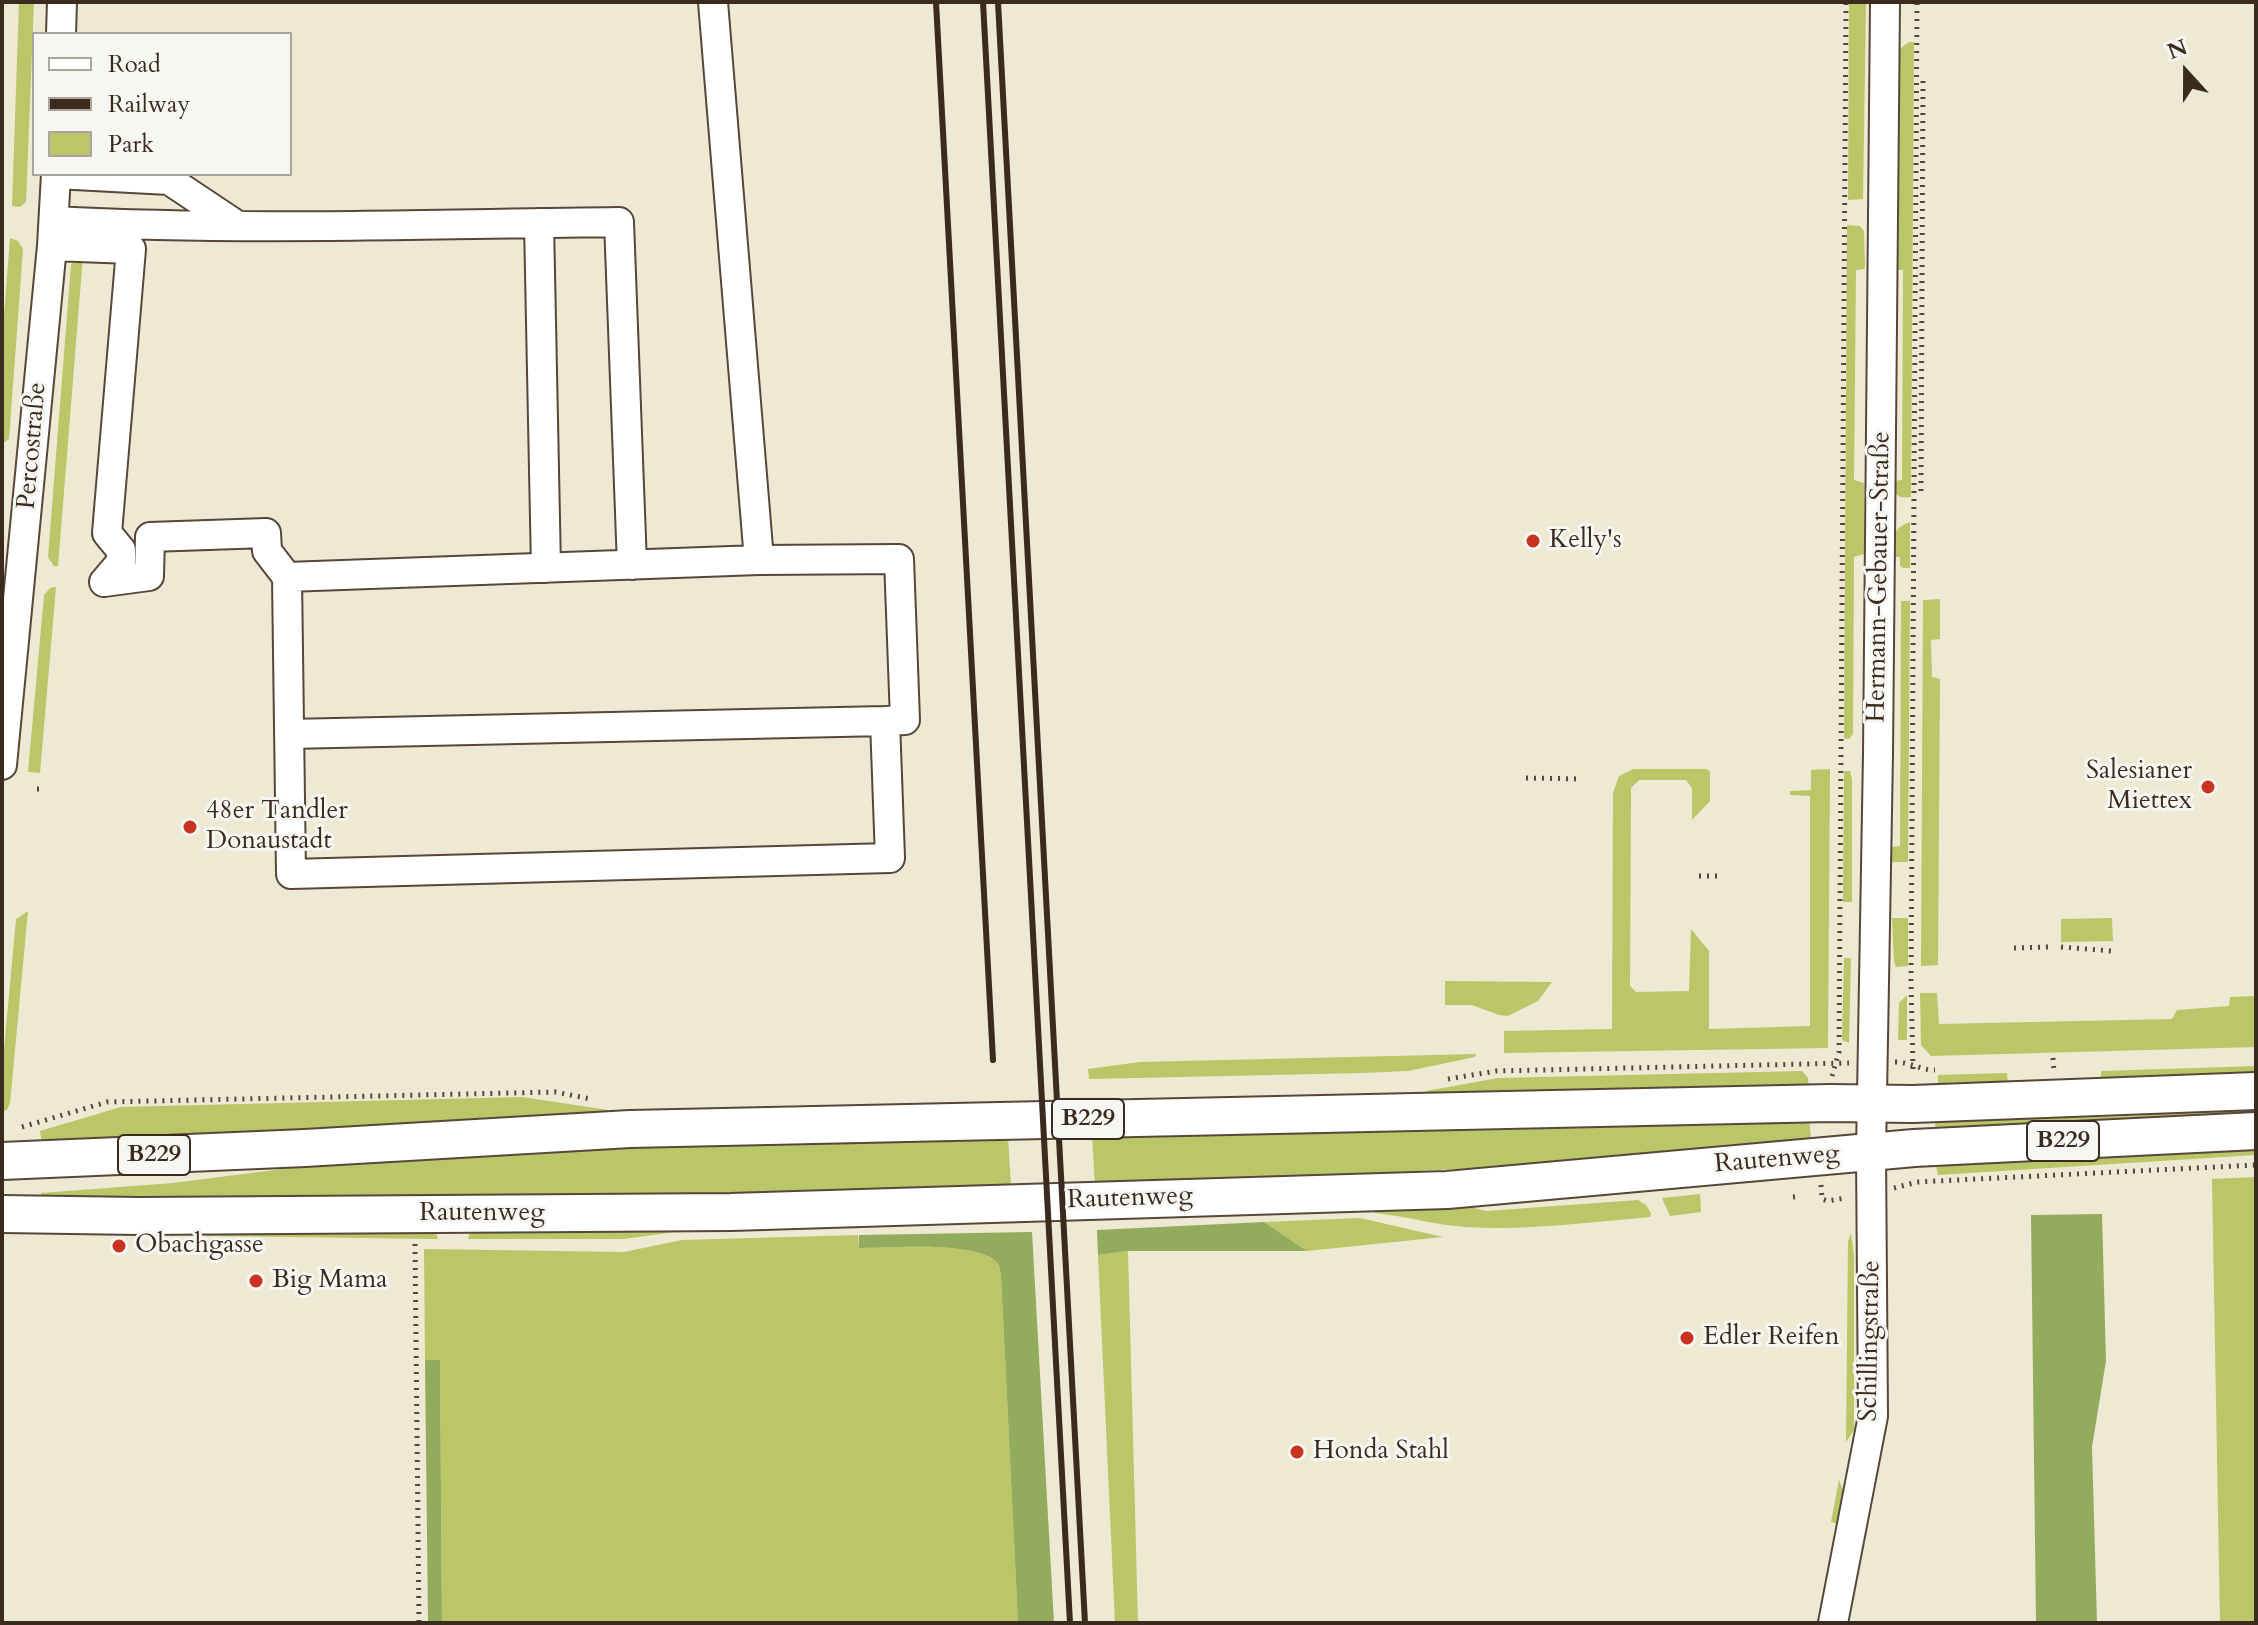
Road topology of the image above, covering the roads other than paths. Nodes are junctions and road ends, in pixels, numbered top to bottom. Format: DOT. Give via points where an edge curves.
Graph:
graph roads {
  1 [pos="62,2"];
  2 [pos="713,2"];
  3 [pos="1885,2"];
  4 [pos="61,32"];
  5 [pos="56,176"];
  6 [pos="94,176"];
  7 [pos="539,223"];
  8 [pos="238,226"];
  9 [pos="53,233"];
  10 [pos="759,560"];
  11 [pos="632,565"];
  12 [pos="546,568"];
  13 [pos="287,577"];
  14 [pos="885,721"];
  15 [pos="289,734"];
  16 [pos="2,762"];
  17 [pos="2256,1091"];
  18 [pos="1872,1103"];
  19 [pos="2256,1131"];
  20 [pos="1871,1152"];
  21 [pos="2,1161"];
  22 [pos="2,1214"];
  23 [pos="1833,1623"];
  1 -- 4 [label="street"];
  2 -- 10 [label="street"];
  3 -- 18 [label="street, Hermann-Gebauer-Straße"];
  5 -- 9 [label="street, Percostraße"];
  6 -- 8 [label="street" via="169,180"];
  7 -- 8 [label="street"];
  7 -- 11 [label="street" via="619,222"];
  7 -- 12 [label="street"];
  8 -- 9 [label="street"];
  9 -- 13 [label="street" via="131,249 107,533 121,550 121,562 104,582 149,576 150,537 266,533 267,551"];
  9 -- 16 [label="street, Percostraße"];
  10 -- 11 [label="street"];
  10 -- 14 [label="street" via="899,559 905,720"];
  11 -- 12 [label="street"];
  12 -- 13 [label="street"];
  13 -- 15 [label="street"];
  14 -- 15 [label="street"];
  14 -- 15 [label="street" via="890,858 291,874"];
  17 -- 18 [label="main road, Rautenweg / B229"];
  18 -- 20 [label="street, Hermann-Gebauer-Straße"];
  18 -- 21 [label="main road, Rautenweg / B229" via="630,1129"];
  19 -- 20 [label="main road, Rautenweg / B229"];
  20 -- 22 [label="main road, Rautenweg / B229" via="1447,1190 746,1212"];
  20 -- 23 [label="street, Schillingstraße" via="1873,1416"];
}
